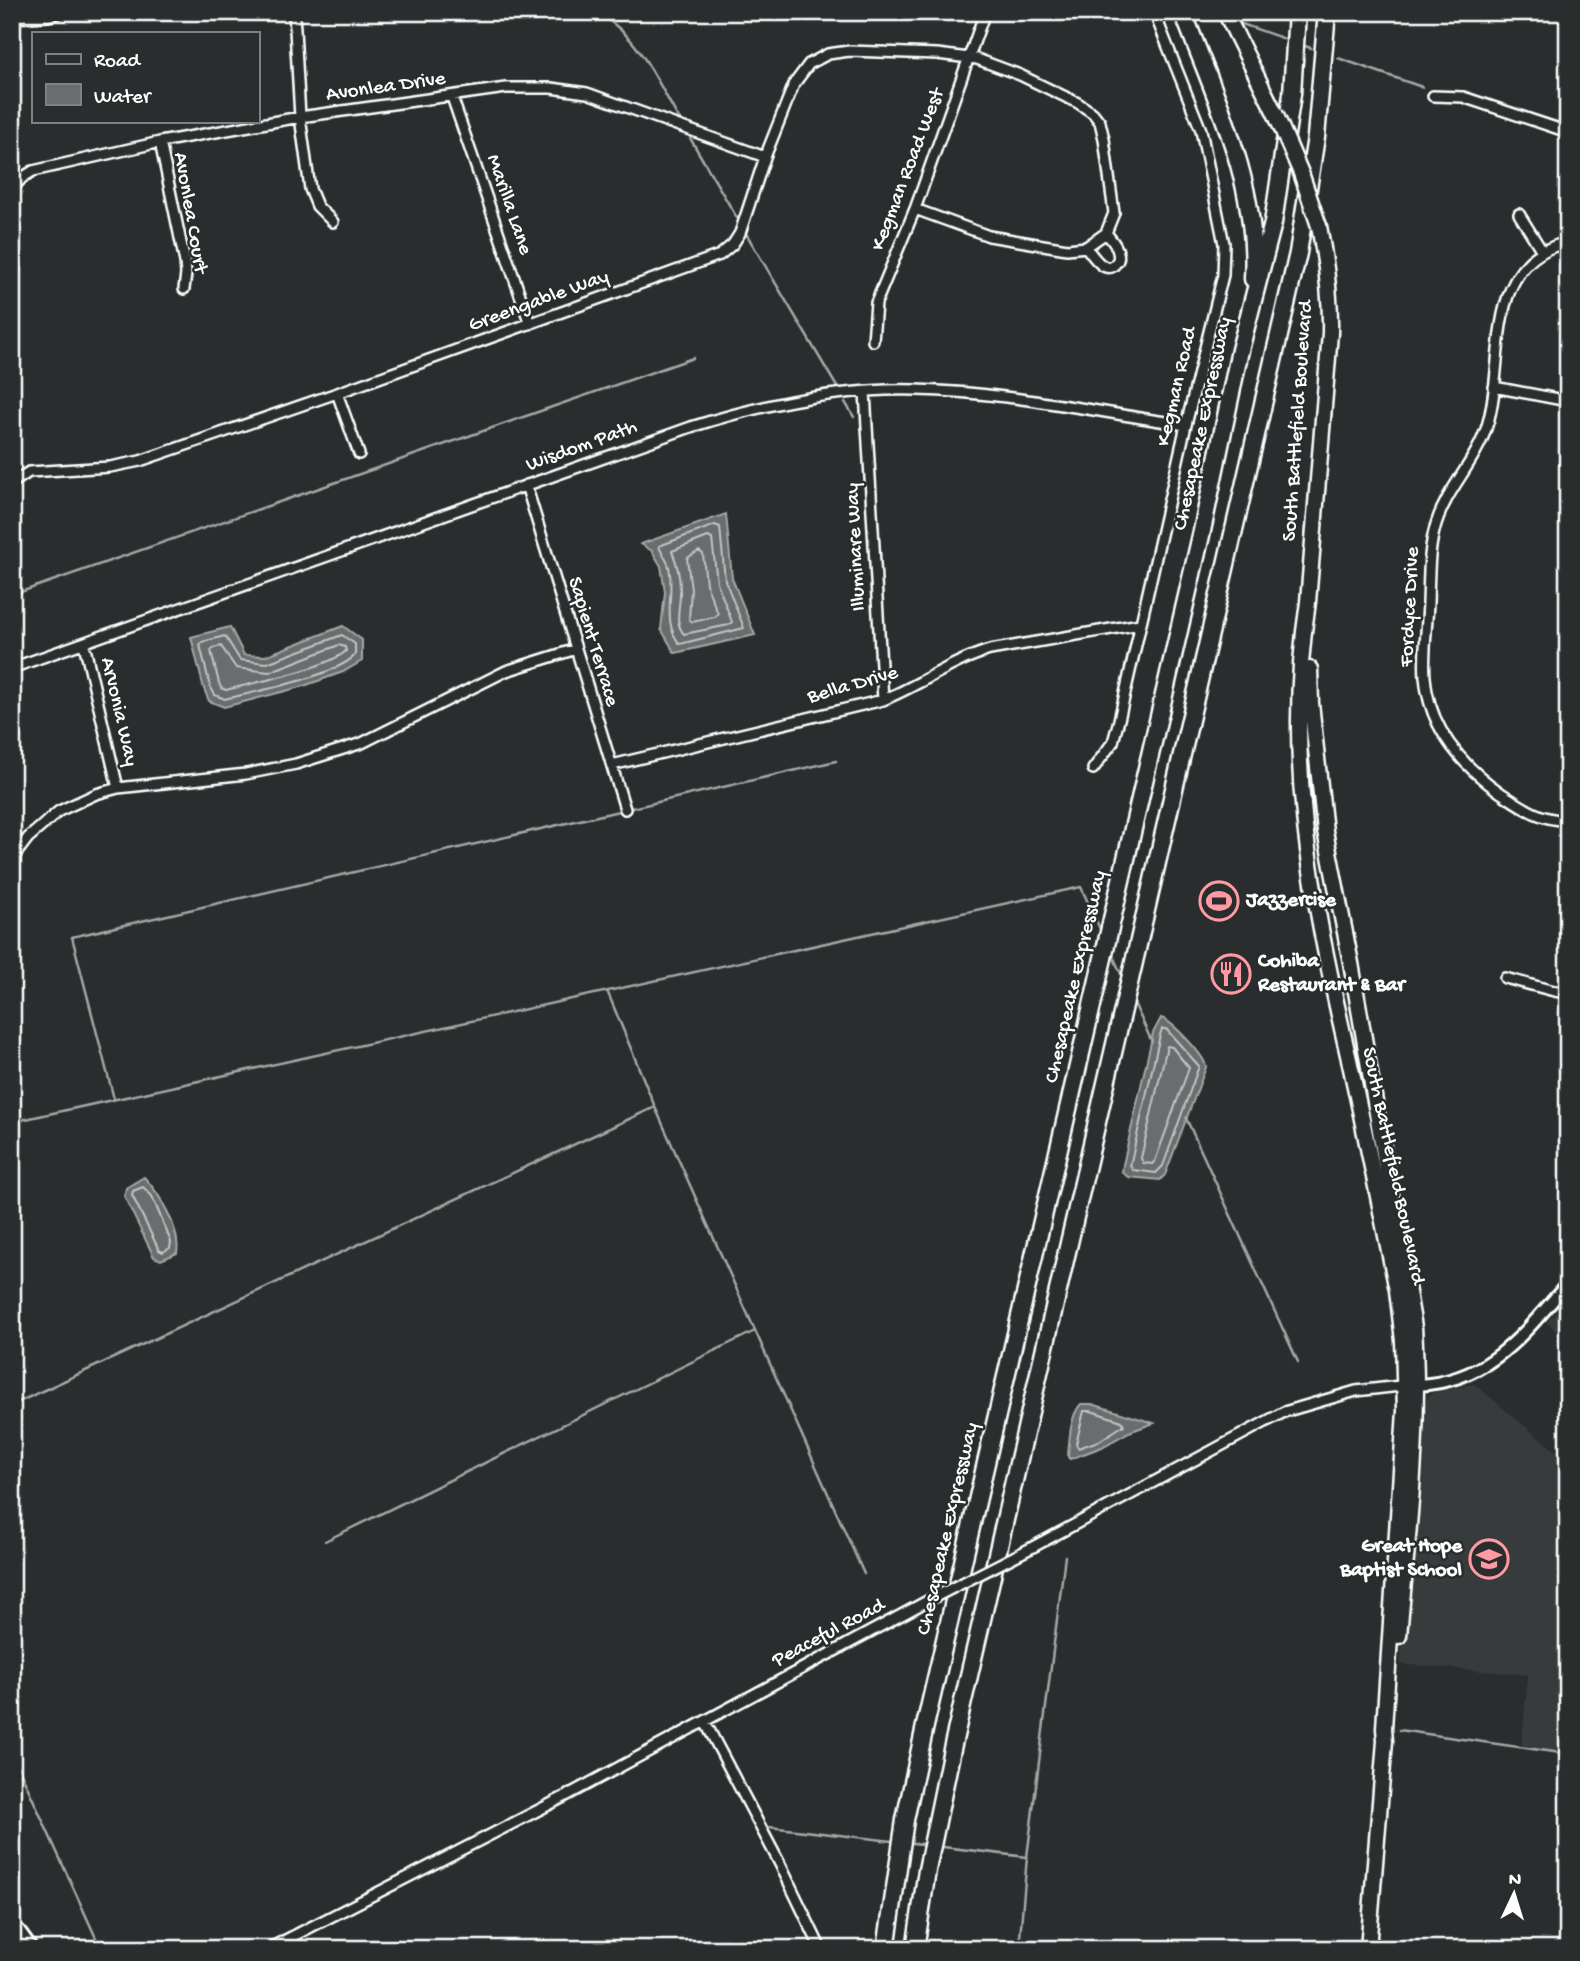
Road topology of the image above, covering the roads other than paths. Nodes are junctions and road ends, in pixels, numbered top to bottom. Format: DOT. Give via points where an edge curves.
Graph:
graph roads {
  1 [pos="61,12"];
  2 [pos="294,12"];
  3 [pos="985,12"];
  4 [pos="1154,12"];
  5 [pos="1184,12"];
  6 [pos="1226,12"];
  7 [pos="1297,12"];
  8 [pos="1327,12"];
  9 [pos="12,18"];
  10 [pos="968,57"];
  11 [pos="1433,96"];
  12 [pos="452,97"];
  13 [pos="300,117"];
  14 [pos="1568,132"];
  15 [pos="159,142"];
  16 [pos="765,157"];
  17 [pos="12,189"];
  18 [pos="915,209"];
  19 [pos="1519,214"];
  20 [pos="333,222"];
  21 [pos="1106,233"];
  22 [pos="1568,242"];
  23 [pos="1086,247"];
  24 [pos="1542,251"];
  25 [pos="184,289"];
  26 [pos="530,324"];
  27 [pos="873,341"];
  28 [pos="1240,350"];
  29 [pos="1494,387"];
  30 [pos="865,392"];
  31 [pos="337,393"];
  32 [pos="1568,401"];
  33 [pos="1186,425"];
  34 [pos="359,454"];
  35 [pos="12,483"];
  36 [pos="526,485"];
  37 [pos="1308,602"];
  38 [pos="1140,624"];
  39 [pos="84,644"];
  40 [pos="576,649"];
  41 [pos="12,668"];
  42 [pos="883,700"];
  43 [pos="612,765"];
  44 [pos="1093,769"];
  45 [pos="118,788"];
  46 [pos="625,808"];
  47 [pos="1568,820"];
  48 [pos="12,859"];
  49 [pos="1505,978"];
  50 [pos="1568,992"];
  51 [pos="1568,1283"];
  52 [pos="1411,1385"];
  53 [pos="705,1722"];
  54 [pos="12,1920"];
  55 [pos="33,1949"];
  56 [pos="268,1949"];
  57 [pos="821,1949"];
  58 [pos="886,1949"];
  59 [pos="915,1949"];
  60 [pos="1368,1949"];
  1 -- 9 [label="street"];
  2 -- 13 [label="street"];
  3 -- 10 [label="street, Kegman Road West"];
  4 -- 33 [label="street, Kegman Road" via="1201,130 1224,244 1223,275"];
  5 -- 28 [label="highway" via="1232,140 1246,192 1254,265"];
  6 -- 37 [label="main road, South Battlefield Boulevard, bridge" via="1301,173 1327,267 1331,323"];
  7 -- 28 [label="highway, Chesapeake Expressway" via="1292,94 1273,223"];
  8 -- 59 [label="highway" via="1317,126 1298,253 952,1749"];
  10 -- 16 [label="street, Greengable Way" via="849,51 818,58 794,84"];
  10 -- 18 [label="street, Kegman Road West"];
  10 -- 21 [label="street, Greengable Way" via="1032,80 1097,117 1114,206"];
  11 -- 14 [label="street" via="1463,97"];
  12 -- 13 [label="street, Avonlea Drive"];
  12 -- 16 [label="street, Avonlea Drive" via="506,88 565,89"];
  12 -- 26 [label="street, Marilla Lane"];
  13 -- 15 [label="street, Avonlea Drive"];
  13 -- 20 [label="street" via="310,189 317,206"];
  15 -- 17 [label="street, Avonlea Drive" via="33,171"];
  15 -- 25 [label="street, Avonlea Court" via="185,262"];
  16 -- 26 [label="street, Greengable Way" via="740,233 720,255"];
  18 -- 23 [label="street" via="989,236 1067,249"];
  18 -- 27 [label="street, Kegman Road West" via="876,303"];
  19 -- 24 [label="street"];
  21 -- 23 [label="street"];
  21 -- 23 [label="street" via="1118,251 1114,266 1098,263"];
  22 -- 24 [label="street, Fordyce Drive"];
  24 -- 29 [label="street, Fordyce Drive" via="1526,264 1507,295"];
  26 -- 31 [label="street, Greengable Way"];
  28 -- 58 [label="highway, Chesapeake Expressway" via="925,1726 905,1820"];
  29 -- 32 [label="street"];
  29 -- 47 [label="street, Fordyce Drive" via="1486,429 1442,506 1432,540 1427,691 1435,720 1467,767 1527,811"];
  30 -- 33 [label="street, Wisdom Path" via="956,392"];
  30 -- 36 [label="street, Wisdom Path" via="735,413"];
  30 -- 42 [label="street, Illuminare Way"];
  31 -- 34 [label="street"];
  31 -- 35 [label="street, Greengable Way" via="140,461 29,472"];
  33 -- 38 [label="street, Kegman Road"];
  36 -- 39 [label="street, Wisdom Path"];
  36 -- 40 [label="street, Sapient Terrace"];
  37 -- 52 [label="main road, South Battlefield Boulevard" via="1311,703 1325,831 1414,1327"];
  37 -- 52 [label="main road, South Battlefield Boulevard" via="1298,732 1305,834 1318,921 1397,1290"];
  38 -- 42 [label="street, Bella Drive" via="969,656"];
  38 -- 44 [label="street, Kegman Road" via="1113,742"];
  39 -- 41 [label="street, Wisdom Path"];
  39 -- 45 [label="street, Arvonia Way"];
  40 -- 43 [label="street, Sapient Terrace"];
  40 -- 45 [label="street" via="506,671 362,743 296,764"];
  42 -- 43 [label="street, Bella Drive"];
  43 -- 46 [label="street, Sapient Terrace"];
  45 -- 48 [label="street" via="59,811"];
  49 -- 50 [label="street"];
  51 -- 52 [label="street" via="1520,1338 1491,1362 1468,1376"];
  52 -- 53 [label="street, Peaceful Road, bridge" via="1356,1391 1284,1412"];
  52 -- 60 [label="main road, South Battlefield Boulevard" via="1413,1496 1391,1727 1385,1741"];
  53 -- 56 [label="street, Peaceful Road"];
  53 -- 57 [label="street"];
  54 -- 55 [label="street"];
}
